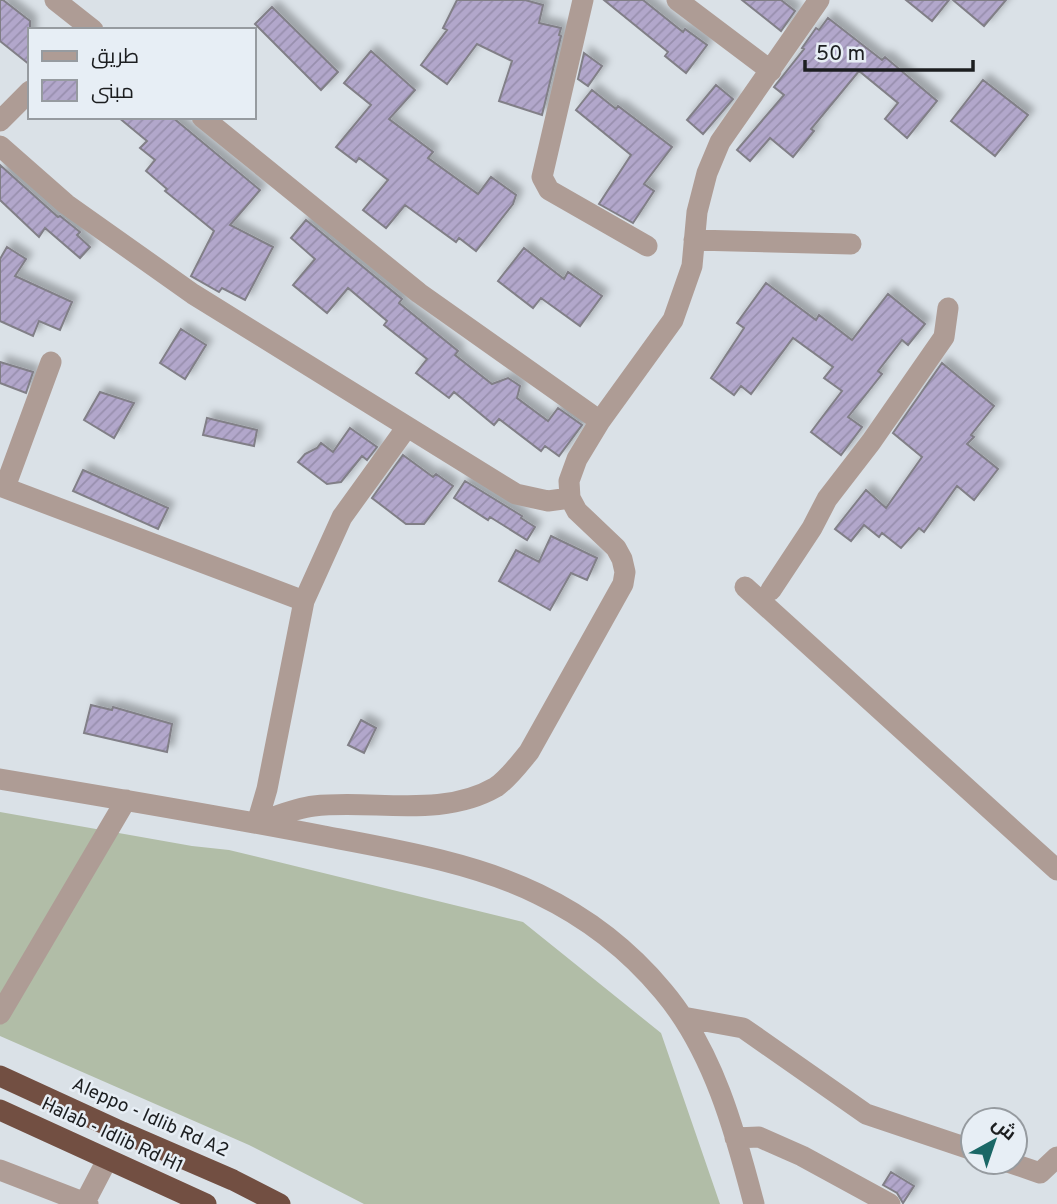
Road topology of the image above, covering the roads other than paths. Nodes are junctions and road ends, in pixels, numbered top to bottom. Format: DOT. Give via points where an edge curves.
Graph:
graph roads {
  1 [pos="55,0"];
  2 [pos="583,0"];
  3 [pos="677,0"];
  4 [pos="818,0"];
  5 [pos="90,28"];
  6 [pos="771,71"];
  7 [pos="28,93"];
  8 [pos="204,119"];
  9 [pos="0,121"];
  10 [pos="0,146"];
  11 [pos="694,240"];
  12 [pos="851,244"];
  13 [pos="647,246"];
  14 [pos="948,308"];
  15 [pos="51,362"];
  16 [pos="600,421"];
  17 [pos="407,427"];
  18 [pos="2,486"];
  19 [pos="570,498"];
  20 [pos="745,587"];
  21 [pos="771,590"];
  22 [pos="304,601"];
  23 [pos="0,779"];
  24 [pos="126,800"];
  25 [pos="257,823"];
  26 [pos="1057,870"];
  27 [pos="0,1014"];
  28 [pos="683,1017"];
  29 [pos="0,1076"];
  30 [pos="0,1110"];
  31 [pos="735,1138"];
  32 [pos="959,1145"];
  33 [pos="1057,1157"];
  34 [pos="107,1160"];
  35 [pos="1029,1169"];
  36 [pos="0,1170"];
  37 [pos="86,1203"];
  38 [pos="206,1204"];
  39 [pos="280,1204"];
  40 [pos="754,1204"];
  41 [pos="890,1204"];
  1 -- 5 [label="street"];
  2 -- 13 [label="street" via="542,177 549,190"];
  3 -- 6 [label="street"];
  4 -- 6 [label="street"];
  6 -- 11 [label="street" via="720,142 707,173"];
  7 -- 9 [label="street"];
  8 -- 16 [label="street" via="418,293"];
  10 -- 17 [label="street" via="66,204 193,294"];
  11 -- 12 [label="street"];
  11 -- 16 [label="street" via="692,266 673,320"];
  14 -- 21 [label="street" via="944,337 827,499"];
  15 -- 18 [label="street"];
  16 -- 19 [label="street" via="577,459 569,481"];
  17 -- 19 [label="street" via="516,494 548,501"];
  17 -- 22 [label="street" via="342,517"];
  18 -- 22 [label="street"];
  19 -- 25 [label="street" via="577,511 616,548 625,572 623,583 530,752 510,775 495,787 467,798 426,806 313,806"];
  20 -- 26 [label="street"];
  22 -- 25 [label="street"];
  23 -- 24 [label="street"];
  24 -- 25 [label="street"];
  24 -- 27 [label="street"];
  25 -- 28 [label="street" via="394,849 536,892 604,934"];
  28 -- 31 [label="street" via="717,1085"];
  28 -- 32 [label="street" via="743,1028 866,1114"];
  29 -- 39 [label="highway, Aleppo - Idlib Rd A2"];
  30 -- 34 [label="highway, Halab - Idlib Rd H1"];
  31 -- 40 [label="street"];
  31 -- 41 [label="street" via="759,1137"];
  33 -- 35 [label="street" via="1040,1173"];
  34 -- 37 [label="street"];
  34 -- 38 [label="highway, Halab - Idlib Rd H1"];
  36 -- 37 [label="street"];
}
